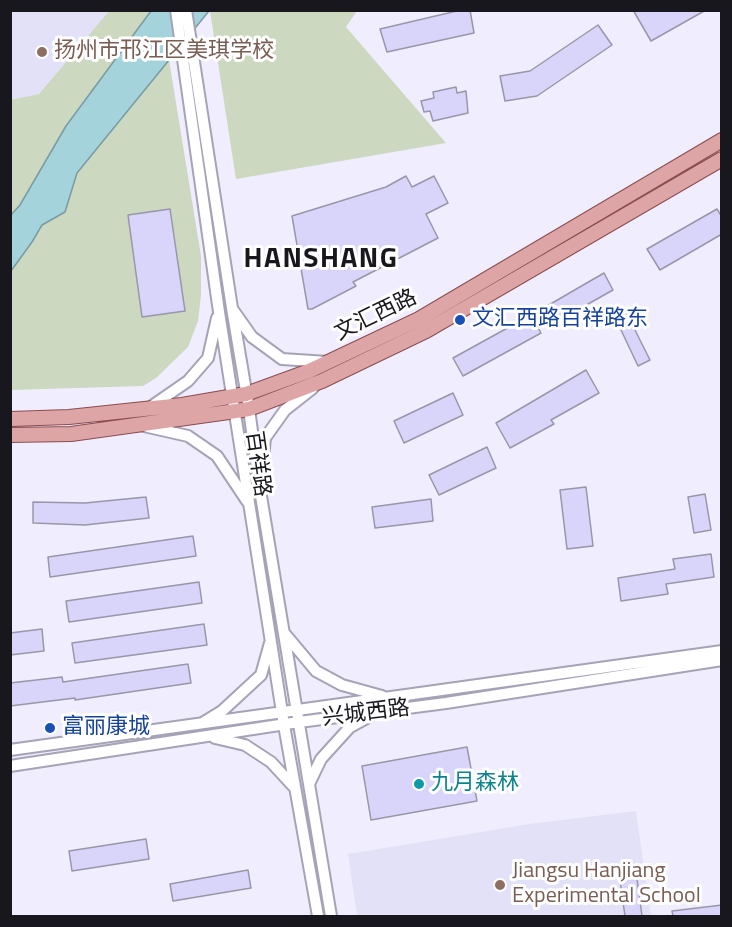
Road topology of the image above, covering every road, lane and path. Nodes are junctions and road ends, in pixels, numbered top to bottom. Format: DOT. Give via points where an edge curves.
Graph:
graph roads {
  1 [pos="176,10"];
  2 [pos="186,10"];
  3 [pos="722,140"];
  4 [pos="722,159"];
  5 [pos="232,308"];
  6 [pos="219,312"];
  7 [pos="328,362"];
  8 [pos="322,381"];
  9 [pos="239,395"];
  10 [pos="148,409"];
  11 [pos="243,410"];
  12 [pos="10,419"];
  13 [pos="138,425"];
  14 [pos="10,435"];
  15 [pos="260,490"];
  16 [pos="250,505"];
  17 [pos="284,632"];
  18 [pos="271,640"];
  19 [pos="722,651"];
  20 [pos="722,660"];
  21 [pos="388,698"];
  22 [pos="298,710"];
  23 [pos="282,712"];
  24 [pos="376,712"];
  25 [pos="299,722"];
  26 [pos="284,725"];
  27 [pos="198,726"];
  28 [pos="208,736"];
  29 [pos="10,750"];
  30 [pos="10,766"];
  31 [pos="309,784"];
  32 [pos="295,788"];
  33 [pos="318,916"];
  34 [pos="331,916"];
  1 -- 6 [label="street, 百祥路"];
  2 -- 5 [label="street, 百祥路"];
  3 -- 7 [label="main road, 文汇西路" via="419,319"];
  4 -- 8 [label="main road, 文汇西路" via="426,331"];
  5 -- 7 [label="street" via="252,336 282,359"];
  5 -- 9 [label="street, 百祥路"];
  6 -- 9 [label="street, 百祥路"];
  6 -- 10 [label="street" via="208,358 188,381"];
  7 -- 9 [label="main road, 文汇西路"];
  8 -- 11 [label="main road, 文汇西路"];
  8 -- 15 [label="street" via="285,410 265,438"];
  9 -- 10 [label="main road, 文汇西路"];
  9 -- 11 [label="street, 百祥路"];
  10 -- 12 [label="main road, 文汇西路"];
  11 -- 13 [label="main road, 文汇西路"];
  11 -- 15 [label="street, 百祥路"];
  11 -- 16 [label="street, 百祥路"];
  13 -- 14 [label="main road, 文汇西路" via="72,434"];
  13 -- 16 [label="street" via="188,436 217,456"];
  15 -- 17 [label="street, 百祥路"];
  16 -- 18 [label="street, 百祥路"];
  17 -- 21 [label="street" via="316,671 342,685"];
  17 -- 22 [label="street, 百祥路"];
  18 -- 23 [label="street, 百祥路"];
  18 -- 27 [label="street" via="261,675 222,711"];
  19 -- 21 [label="street, 兴城西路"];
  20 -- 24 [label="street, 兴城西路"];
  21 -- 22 [label="street, 兴城西路"];
  22 -- 23 [label="street, 兴城西路"];
  22 -- 25 [label="street, 百祥路"];
  23 -- 26 [label="street, 百祥路"];
  23 -- 27 [label="street, 兴城西路"];
  24 -- 25 [label="street, 兴城西路"];
  24 -- 31 [label="street" via="350,727 321,759"];
  25 -- 26 [label="street, 兴城西路"];
  25 -- 31 [label="street, 百祥路"];
  26 -- 28 [label="street, 兴城西路"];
  26 -- 32 [label="street, 百祥路"];
  27 -- 29 [label="street, 兴城西路"];
  28 -- 30 [label="street, 兴城西路"];
  28 -- 32 [label="street" via="245,745 271,762"];
  31 -- 34 [label="street, 百祥路"];
  32 -- 33 [label="street, 百祥路"];
}
